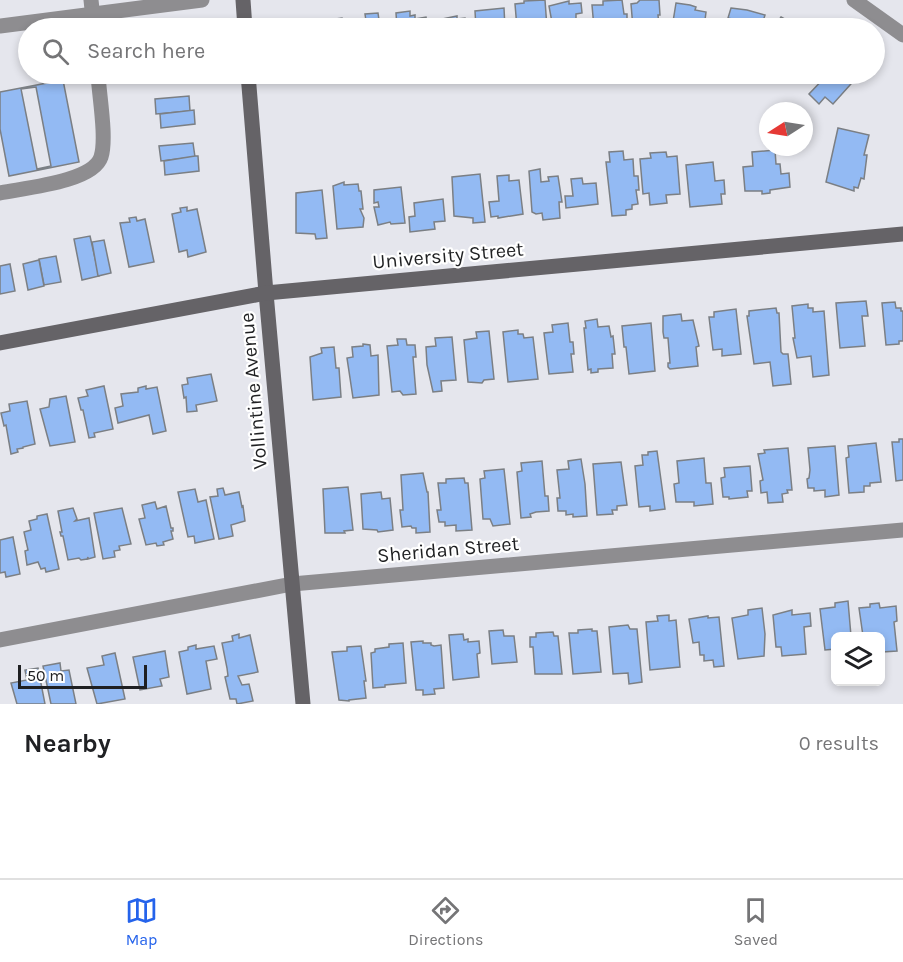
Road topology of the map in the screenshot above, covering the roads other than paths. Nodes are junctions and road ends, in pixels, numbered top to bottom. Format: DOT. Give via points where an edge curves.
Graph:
graph roads {
  1 [pos="202,0"];
  2 [pos="243,0"];
  3 [pos="854,0"];
  4 [pos="92,14"];
  5 [pos="61,18"];
  6 [pos="244,18"];
  7 [pos="878,18"];
  8 [pos="885,23"];
  9 [pos="18,24"];
  10 [pos="0,26"];
  11 [pos="903,36"];
  12 [pos="99,84"];
  13 [pos="249,84"];
  14 [pos="0,193"];
  15 [pos="903,234"];
  16 [pos="266,293"];
  17 [pos="0,343"];
  18 [pos="903,530"];
  19 [pos="292,584"];
  20 [pos="0,640"];
  21 [pos="303,704"];
  1 -- 4 [label="street"];
  2 -- 6 [label="street"];
  3 -- 7 [label="street"];
  4 -- 5 [label="street"];
  8 -- 11 [label="street"];
  9 -- 10 [label="street"];
  12 -- 14 [label="street" via="103,138 101,157 95,167 80,176"];
  13 -- 16 [label="street, Vollintine Avenue"];
  15 -- 16 [label="street, University Street"];
  16 -- 17 [label="street, University Street"];
  16 -- 19 [label="street, Vollintine Avenue"];
  18 -- 19 [label="street, Sheridan Street"];
  19 -- 20 [label="street, Sheridan Street"];
  19 -- 21 [label="street, Vollintine Avenue"];
}
